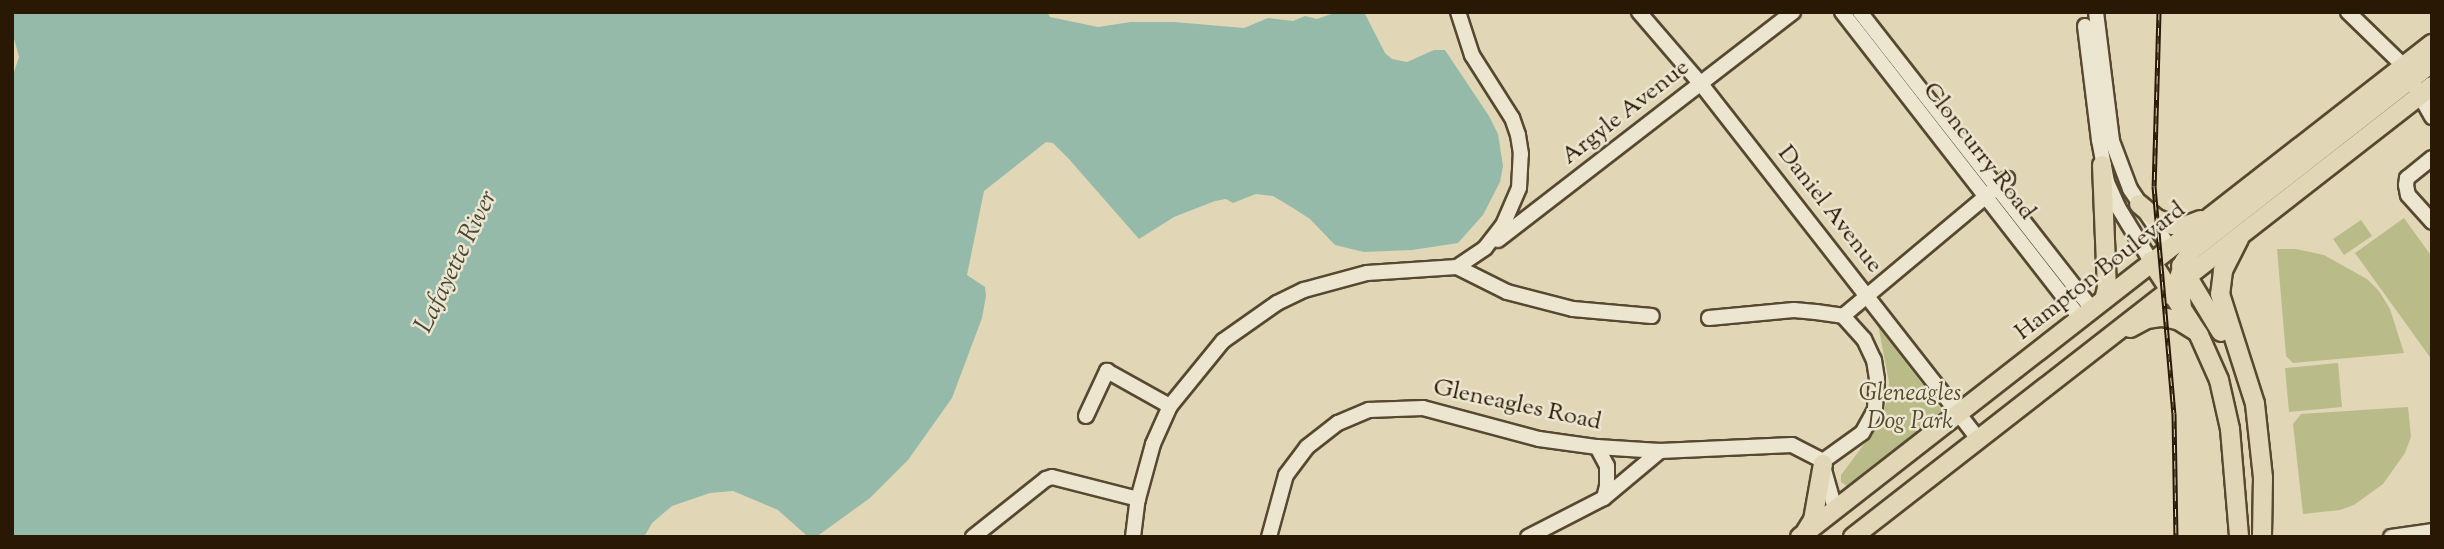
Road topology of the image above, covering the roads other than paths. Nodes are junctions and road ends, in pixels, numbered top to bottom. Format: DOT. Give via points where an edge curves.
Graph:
graph roads {
  1 [pos="1458,12"];
  2 [pos="1639,12"];
  3 [pos="1793,12"];
  4 [pos="1842,12"];
  5 [pos="1860,12"];
  6 [pos="2096,12"];
  7 [pos="2348,12"];
  8 [pos="2085,26"];
  9 [pos="2432,44"];
  10 [pos="2432,63"];
  11 [pos="1701,84"];
  12 [pos="2420,84"];
  13 [pos="2432,117"];
  14 [pos="2432,158"];
  15 [pos="2102,165"];
  16 [pos="2002,183"];
  17 [pos="1519,188"];
  18 [pos="1985,197"];
  19 [pos="2139,204"];
  20 [pos="1543,207"];
  21 [pos="2211,216"];
  22 [pos="2432,222"];
  23 [pos="2245,231"];
  24 [pos="1485,248"];
  25 [pos="2170,248"];
  26 [pos="2151,261"];
  27 [pos="1457,267"];
  28 [pos="2179,277"];
  29 [pos="1867,295"];
  30 [pos="2092,309"];
  31 [pos="1652,316"];
  32 [pos="1843,316"];
  33 [pos="1709,318"];
  34 [pos="2200,335"];
  35 [pos="2022,404"];
  36 [pos="1170,406"];
  37 [pos="1959,414"];
  38 [pos="1086,416"];
  39 [pos="1978,439"];
  40 [pos="1597,447"];
  41 [pos="1660,451"];
  42 [pos="1823,462"];
  43 [pos="1604,498"];
  44 [pos="1138,499"];
  45 [pos="1835,509"];
  46 [pos="2432,531"];
  47 [pos="1802,535"];
  48 [pos="973,537"];
  49 [pos="1133,537"];
  50 [pos="1269,537"];
  51 [pos="1528,537"];
  52 [pos="1851,537"];
  53 [pos="2239,537"];
  54 [pos="2261,537"];
  55 [pos="2391,537"];
  1 -- 17 [label="street" via="1472,55 1512,118 1521,153"];
  2 -- 11 [label="street, Daniel Avenue"];
  3 -- 11 [label="street, Argyle Avenue"];
  4 -- 18 [label="street, Cloncurry Road"];
  5 -- 16 [label="street, Cloncurry Road"];
  6 -- 19 [label="street" via="2112,141"];
  7 -- 12 [label="street"];
  8 -- 15 [label="street"];
  9 -- 12 [label="main road, Hampton Boulevard"];
  10 -- 12 [label="main road"];
  11 -- 20 [label="street, Argyle Avenue"];
  11 -- 29 [label="street, Daniel Avenue"];
  12 -- 13 [label="street"];
  12 -- 21 [label="main road, Hampton Boulevard"];
  12 -- 23 [label="main road, Hampton Boulevard"];
  12 -- 28 [label="main road" via="2195,247"];
  14 -- 22 [label="street" via="2407,178 2406,185 2408,195"];
  15 -- 26 [label="street" via="2118,207"];
  15 -- 30 [label="main road" via="2107,284"];
  16 -- 18 [label="street"];
  16 -- 30 [label="street, Cloncurry Road"];
  17 -- 20 [label="street" via="1523,199"];
  17 -- 24 [label="street" via="1503,225"];
  18 -- 29 [label="street"];
  18 -- 30 [label="street, Cloncurry Road"];
  19 -- 21 [label="main road" via="2157,219 2178,226"];
  19 -- 25 [label="street"];
  20 -- 24 [label="street, Argyle Avenue"];
  21 -- 25 [label="main road, Hampton Boulevard"];
  23 -- 28 [label="main road, Hampton Boulevard"];
  23 -- 54 [label="main road" via="2226,262 2220,294 2257,417 2263,478"];
  24 -- 27 [label="street, Argyle Avenue"];
  25 -- 26 [label="main road, Hampton Boulevard"];
  25 -- 28 [label="main road"];
  26 -- 28 [label="main road"];
  26 -- 30 [label="main road, Hampton Boulevard"];
  27 -- 31 [label="street" via="1507,292 1573,309"];
  27 -- 36 [label="street" via="1354,275 1277,303 1223,341"];
  28 -- 34 [label="main road" via="2182,307"];
  28 -- 35 [label="main road, Hampton Boulevard"];
  28 -- 54 [label="main road" via="2212,314 2243,389 2252,430"];
  29 -- 32 [label="street"];
  29 -- 37 [label="street, Daniel Avenue"];
  30 -- 37 [label="main road, Hampton Boulevard"];
  32 -- 33 [label="street" via="1794,310"];
  32 -- 42 [label="street" via="1864,339 1874,360 1875,410 1862,433"];
  34 -- 35 [label="main road" via="2178,320 2147,319 2045,394"];
  34 -- 53 [label="main road" via="2226,404"];
  35 -- 39 [label="main road, Hampton Boulevard"];
  36 -- 38 [label="street" via="1107,371"];
  36 -- 44 [label="street" via="1153,444"];
  37 -- 39 [label="street, Daniel Avenue"];
  37 -- 45 [label="main road, Hampton Boulevard"];
  39 -- 52 [label="main road, Hampton Boulevard"];
  40 -- 41 [label="street, Gleneagles Road"];
  40 -- 43 [label="street" via="1607,466"];
  40 -- 50 [label="street, Gleneagles Road" via="1539,439 1423,408 1369,410 1338,423 1307,447 1286,475"];
  41 -- 42 [label="street, Gleneagles Road" via="1792,445"];
  41 -- 43 [label="street"];
  42 -- 45 [label="street"];
  42 -- 47 [label="main road" via="1813,520"];
  43 -- 51 [label="street"];
  44 -- 48 [label="street" via="1052,477"];
  44 -- 49 [label="street"];
  45 -- 47 [label="main road, Hampton Boulevard"];
  45 -- 52 [label="main road"];
  46 -- 55 [label="street"];
}
